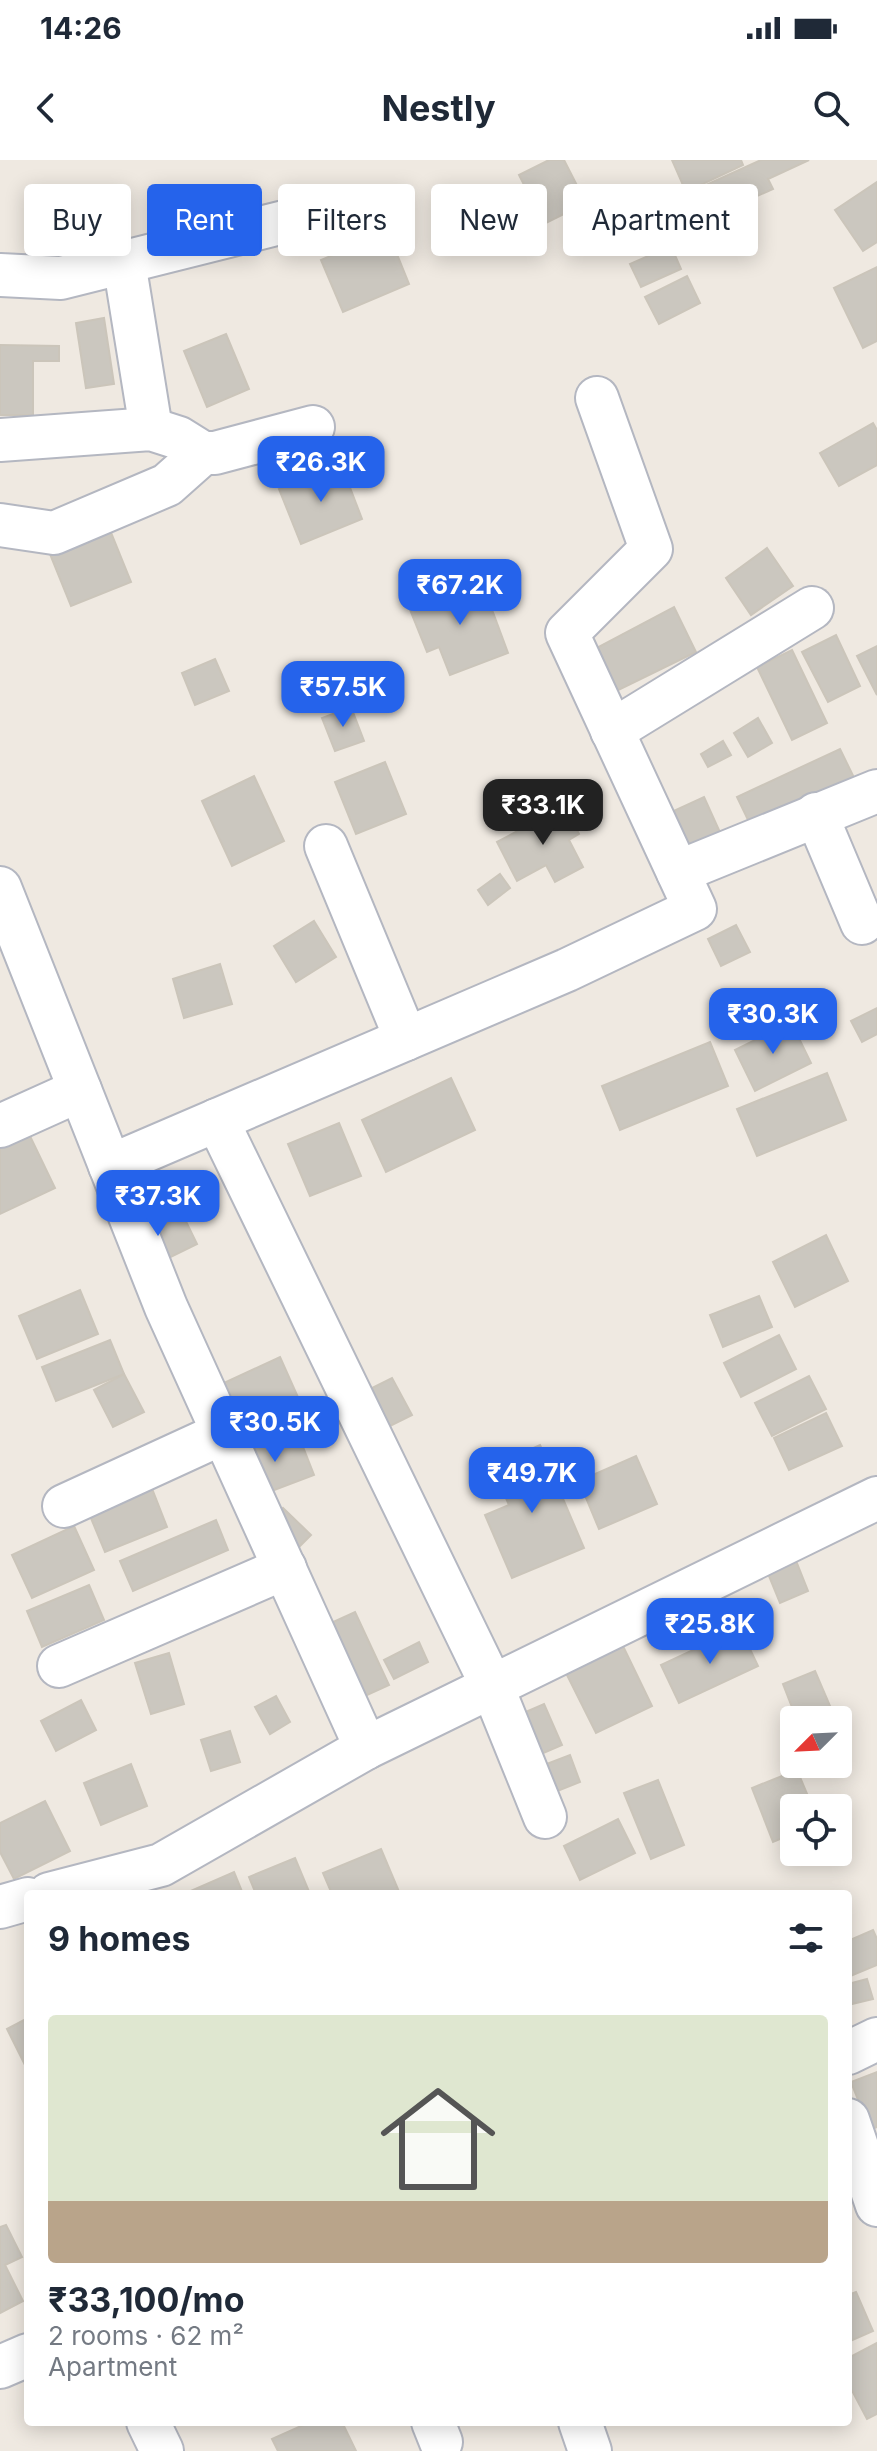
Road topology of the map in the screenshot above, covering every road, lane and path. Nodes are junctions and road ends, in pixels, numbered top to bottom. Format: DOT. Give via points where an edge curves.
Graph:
graph roads {
  1 [pos="278,224"];
  2 [pos="124,262"];
  3 [pos="0,275"];
  4 [pos="597,398"];
  5 [pos="313,427"];
  6 [pos="151,429"];
  7 [pos="0,440"];
  8 [pos="203,453"];
  9 [pos="0,525"];
  10 [pos="812,608"];
  11 [pos="612,731"];
  12 [pos="877,791"];
  13 [pos="816,814"];
  14 [pos="326,846"];
  15 [pos="678,872"];
  16 [pos="0,888"];
  17 [pos="862,923"];
  18 [pos="406,1039"];
  19 [pos="80,1090"];
  20 [pos="217,1120"];
  21 [pos="0,1126"];
  22 [pos="110,1166"];
  23 [pos="223,1433"];
  24 [pos="877,1498"];
  25 [pos="64,1506"];
  26 [pos="285,1568"];
  27 [pos="59,1666"];
  28 [pos="492,1686"];
  29 [pos="366,1748"];
  30 [pos="545,1817"];
  31 [pos="64,1890"];
  32 [pos="24,1900"];
  33 [pos="0,1907"];
  34 [pos="877,2039"];
  35 [pos="852,2051"];
  36 [pos="852,2132"];
  37 [pos="877,2205"];
  38 [pos="24,2357"];
  39 [pos="0,2367"];
  40 [pos="150,2426"];
  41 [pos="581,2426"];
  42 [pos="162,2451"];
  43 [pos="590,2451"];
  1 -- 2 [label="street"];
  2 -- 3 [label="street" via="61,278"];
  2 -- 6 [label="street"];
  4 -- 11 [label="street" via="651,549 567,633"];
  5 -- 8 [label="street"];
  6 -- 7 [label="street"];
  6 -- 8 [label="street"];
  8 -- 9 [label="street" via="167,485 54,533"];
  10 -- 11 [label="street"];
  11 -- 15 [label="street"];
  12 -- 13 [label="street"];
  13 -- 15 [label="street"];
  13 -- 17 [label="street"];
  14 -- 18 [label="street"];
  15 -- 18 [label="street" via="695,909"];
  16 -- 19 [label="street"];
  18 -- 20 [label="street"];
  19 -- 21 [label="street"];
  19 -- 22 [label="street"];
  20 -- 22 [label="street"];
  20 -- 28 [label="street"];
  22 -- 23 [label="street"];
  23 -- 25 [label="street"];
  23 -- 26 [label="street"];
  24 -- 28 [label="street"];
  26 -- 27 [label="street"];
  26 -- 29 [label="street"];
  28 -- 29 [label="street"];
  28 -- 30 [label="street"];
  29 -- 31 [label="street" via="161,1865"];
  32 -- 33 [label="street"];
  34 -- 35 [label="street"];
  36 -- 37 [label="street"];
  38 -- 39 [label="street"];
  40 -- 42 [label="street"];
  41 -- 43 [label="street"];
}
